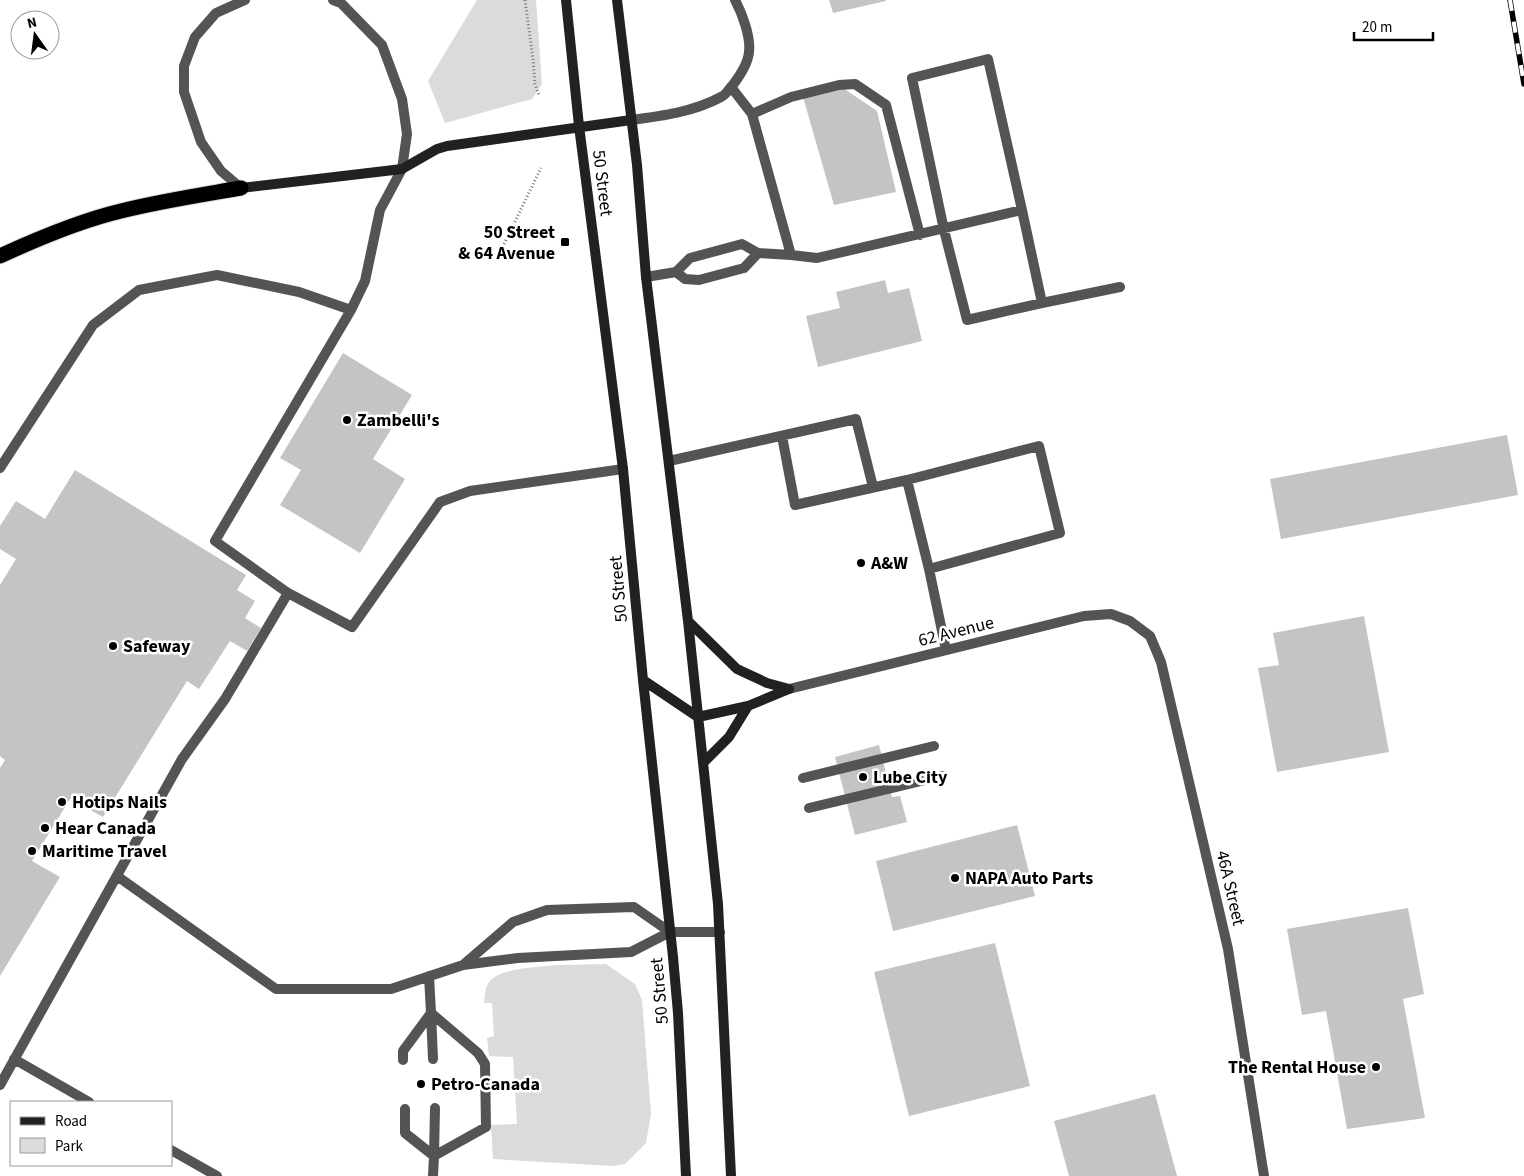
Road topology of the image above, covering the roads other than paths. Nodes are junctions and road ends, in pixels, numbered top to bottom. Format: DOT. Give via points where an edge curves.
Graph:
graph roads {
  1 [pos="245,0"];
  2 [pos="566,0"];
  3 [pos="617,0"];
  4 [pos="735,0"];
  5 [pos="337,1"];
  6 [pos="731,87"];
  7 [pos="752,114"];
  8 [pos="631,120"];
  9 [pos="579,126"];
  10 [pos="402,169"];
  11 [pos="241,188"];
  12 [pos="1022,210"];
  13 [pos="944,230"];
  14 [pos="920,235"];
  15 [pos="758,253"];
  16 [pos="791,255"];
  17 [pos="0,256"];
  18 [pos="676,272"];
  19 [pos="646,277"];
  20 [pos="1120,287"];
  21 [pos="1042,303"];
  22 [pos="351,310"];
  23 [pos="782,436"];
  24 [pos="669,461"];
  25 [pos="0,468"];
  26 [pos="623,469"];
  27 [pos="906,480"];
  28 [pos="872,487"];
  29 [pos="929,569"];
  30 [pos="288,593"];
  31 [pos="688,621"];
  32 [pos="1130,621"];
  33 [pos="946,650"];
  34 [pos="643,680"];
  35 [pos="789,689"];
  36 [pos="748,706"];
  37 [pos="698,717"];
  38 [pos="934,746"];
  39 [pos="702,763"];
  40 [pos="942,776"];
  41 [pos="803,778"];
  42 [pos="809,808"];
  43 [pos="117,876"];
  44 [pos="670,932"];
  45 [pos="720,932"];
  46 [pos="463,965"];
  47 [pos="429,976"];
  48 [pos="431,1012"];
  49 [pos="14,1059"];
  50 [pos="434,1059"];
  51 [pos="404,1060"];
  52 [pos="0,1084"];
  53 [pos="87,1101"];
  54 [pos="435,1108"];
  55 [pos="405,1109"];
  56 [pos="172,1151"];
  57 [pos="434,1156"];
  58 [pos="217,1176"];
  59 [pos="433,1176"];
  60 [pos="686,1176"];
  61 [pos="730,1176"];
  62 [pos="1264,1176"];
  1 -- 11 [label="street" via="216,13 195,37 184,66 184,92 201,142 221,171"];
  2 -- 9 [label="main road, 50 Street"];
  3 -- 8 [label="main road, 50 Street"];
  4 -- 6 [label="street" via="746,30 749,52 740,77"];
  5 -- 10 [label="street" via="382,45 402,99 407,134"];
  6 -- 7 [label="street"];
  6 -- 8 [label="street" via="724,96 700,107"];
  7 -- 14 [label="street" via="790,97 839,85 855,84 886,105"];
  7 -- 16 [label="street"];
  8 -- 9 [label="main road"];
  8 -- 19 [label="main road, 50 Street"];
  9 -- 10 [label="main road" via="447,146"];
  9 -- 26 [label="main road, 50 Street"];
  10 -- 11 [label="main road"];
  10 -- 22 [label="street" via="380,210 365,281"];
  11 -- 17 [label="highway" via="120,211 34,240"];
  12 -- 13 [label="street"];
  12 -- 13 [label="street" via="988,59 912,78"];
  12 -- 21 [label="street"];
  13 -- 14 [label="street"];
  13 -- 21 [label="street" via="966,320"];
  14 -- 16 [label="street" via="817,258"];
  15 -- 16 [label="street"];
  15 -- 18 [label="street" via="742,244 690,258"];
  15 -- 18 [label="street" via="744,268 698,280 684,279"];
  18 -- 19 [label="street"];
  19 -- 24 [label="main road, 50 Street"];
  20 -- 21 [label="street"];
  22 -- 25 [label="street" via="299,292 217,275 138,290 93,325"];
  22 -- 30 [label="street" via="215,542"];
  23 -- 24 [label="street"];
  23 -- 28 [label="street" via="856,420"];
  23 -- 28 [label="street" via="795,505"];
  24 -- 31 [label="main road, 50 Street"];
  26 -- 30 [label="street" via="470,491 440,502 352,627"];
  26 -- 34 [label="main road, 50 Street"];
  27 -- 28 [label="street"];
  27 -- 29 [label="street"];
  27 -- 29 [label="street" via="1039,446 1060,533"];
  29 -- 33 [label="street"];
  30 -- 43 [label="street" via="225,699 182,759"];
  31 -- 35 [label="main road" via="737,669"];
  31 -- 37 [label="main road, 50 Street"];
  32 -- 33 [label="street, 62 Avenue" via="1111,614 1084,616"];
  32 -- 62 [label="street, 46A Street" via="1150,636 1161,662 1228,949"];
  33 -- 35 [label="street, 62 Avenue"];
  34 -- 37 [label="main road"];
  34 -- 44 [label="main road, 50 Street"];
  35 -- 36 [label="main road"];
  36 -- 37 [label="main road"];
  36 -- 39 [label="main road" via="729,737"];
  37 -- 39 [label="main road, 50 Street"];
  38 -- 41 [label="street"];
  39 -- 45 [label="main road, 50 Street"];
  40 -- 42 [label="street"];
  43 -- 47 [label="street" via="276,989 391,989"];
  43 -- 49 [label="street"];
  44 -- 45 [label="street"];
  44 -- 46 [label="street" via="631,952 518,958"];
  44 -- 46 [label="street" via="634,907 548,910 513,922"];
  44 -- 60 [label="main road, 50 Street" via="678,1014"];
  45 -- 61 [label="main road, 50 Street"];
  46 -- 47 [label="street"];
  47 -- 48 [label="street"];
  48 -- 50 [label="street"];
  48 -- 51 [label="street" via="403,1050"];
  48 -- 57 [label="street" via="478,1053 485,1064 486,1127"];
  49 -- 52 [label="street"];
  49 -- 53 [label="street"];
  54 -- 57 [label="street"];
  55 -- 57 [label="street" via="405,1133"];
  56 -- 58 [label="street"];
  57 -- 59 [label="street"];
}
